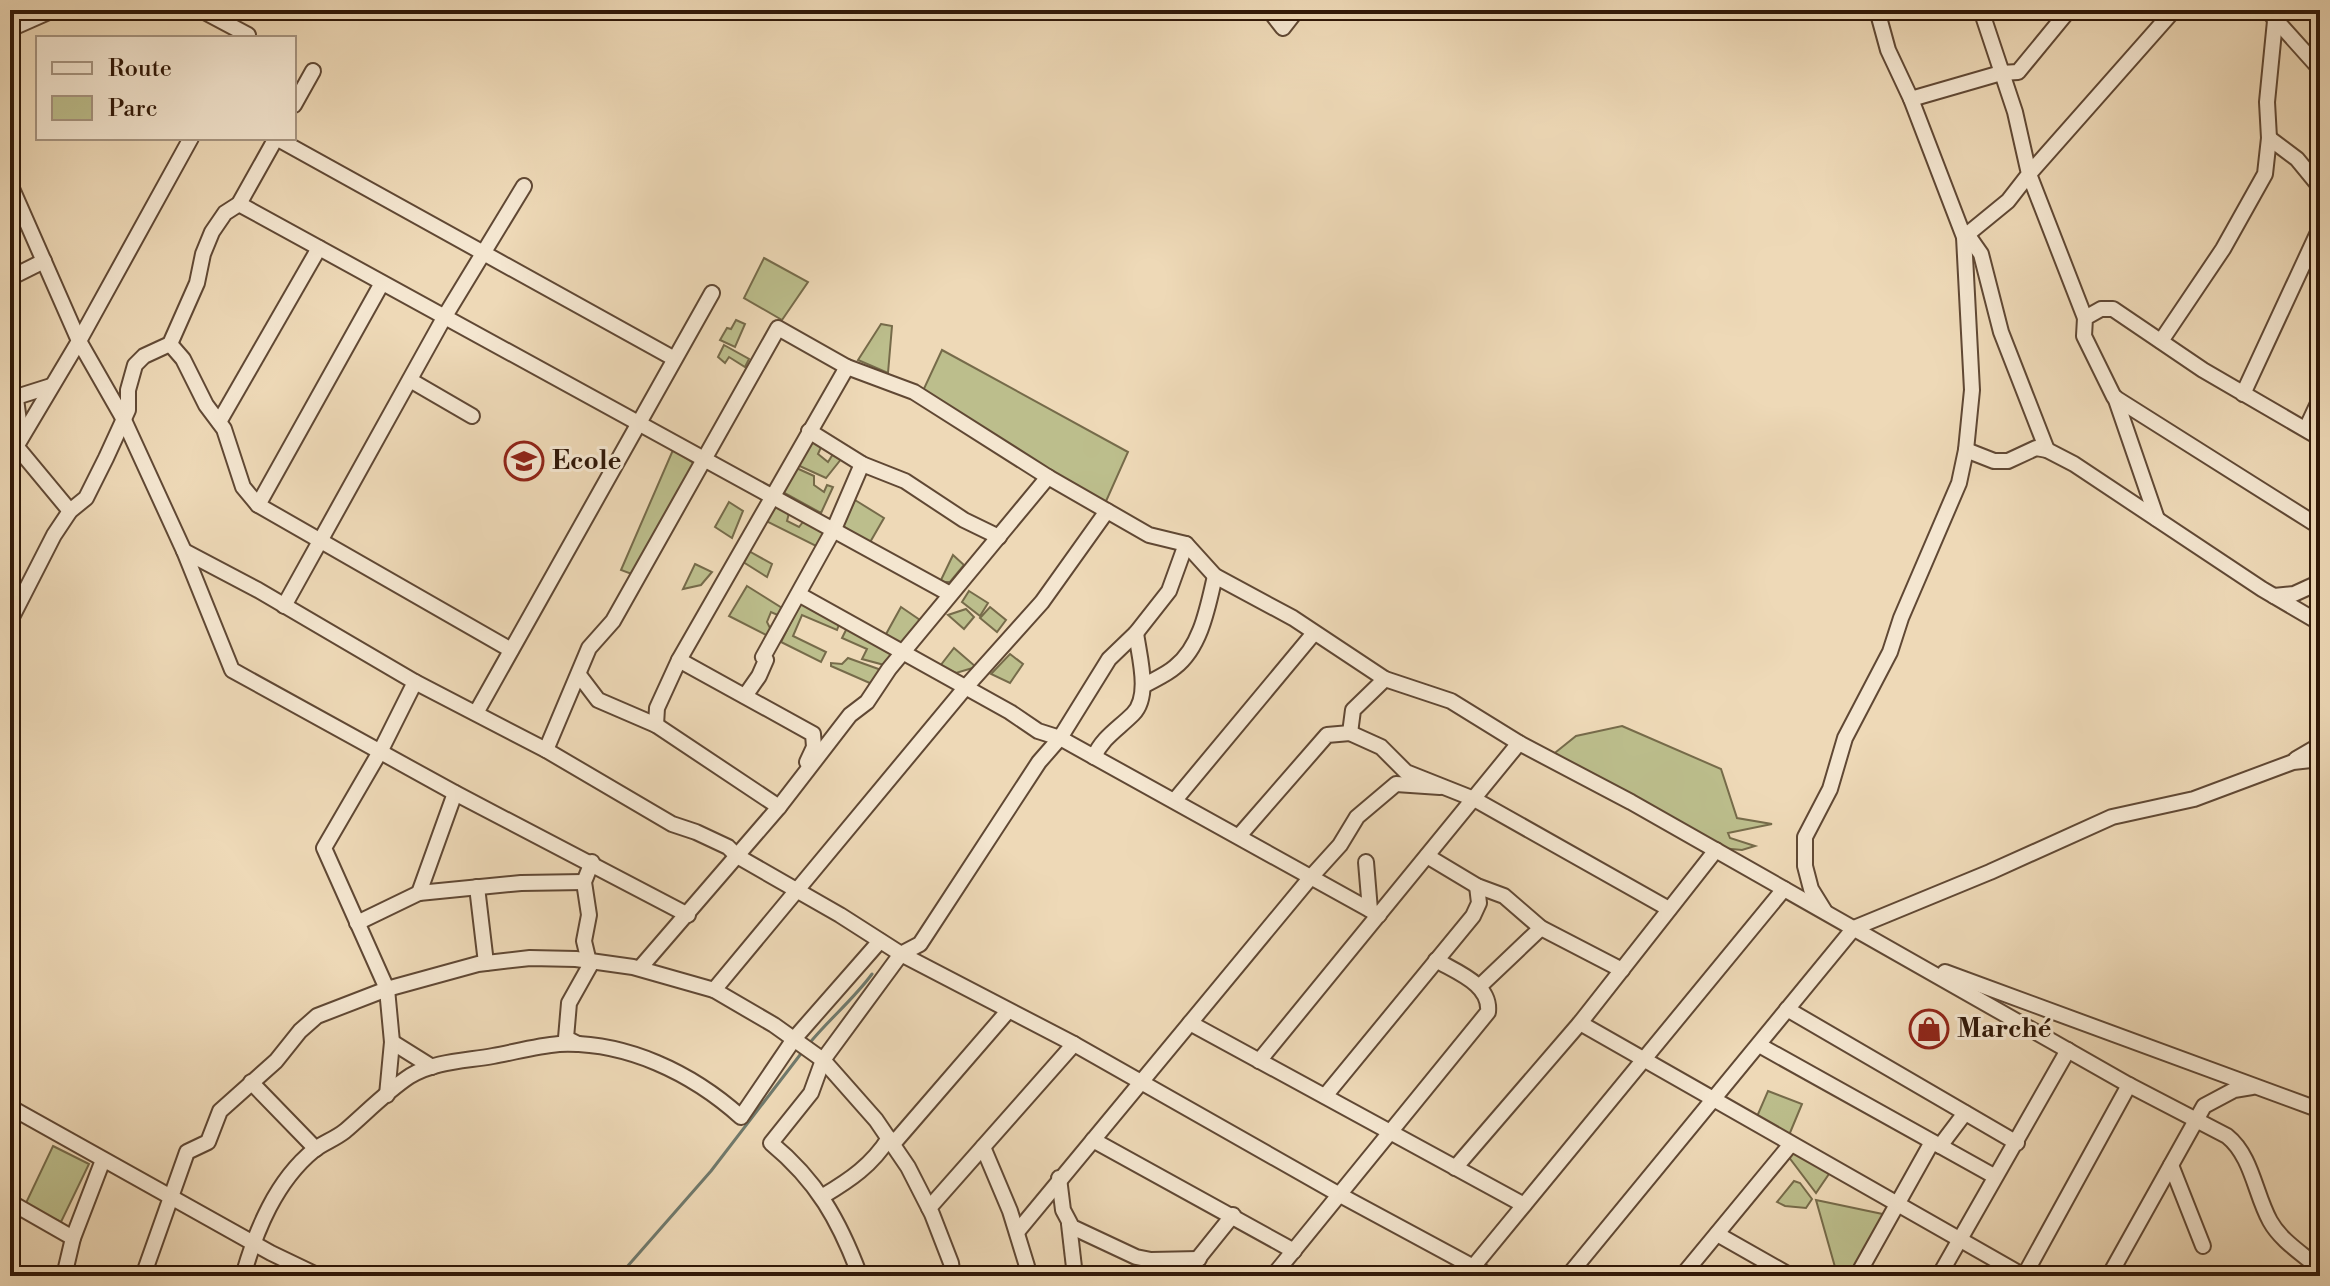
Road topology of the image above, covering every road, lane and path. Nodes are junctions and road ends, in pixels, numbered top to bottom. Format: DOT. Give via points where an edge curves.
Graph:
graph roads {
  1 [pos="53,10"];
  2 [pos="201,10"];
  3 [pos="1269,10"];
  4 [pos="1297,10"];
  5 [pos="1877,10"];
  6 [pos="1981,10"];
  7 [pos="2069,10"];
  8 [pos="2174,10"];
  9 [pos="2275,14"];
  10 [pos="10,29"];
  11 [pos="247,36"];
  12 [pos="2320,69"];
  13 [pos="313,71"];
  14 [pos="2001,73"];
  15 [pos="1911,99"];
  16 [pos="296,101"];
  17 [pos="2269,138"];
  18 [pos="190,140"];
  19 [pos="275,140"];
  20 [pos="280,140"];
  21 [pos="2029,174"];
  22 [pos="10,185"];
  23 [pos="524,186"];
  24 [pos="2320,187"];
  25 [pos="239,204"];
  26 [pos="2320,228"];
  27 [pos="1965,235"];
  28 [pos="319,248"];
  29 [pos="484,253"];
  30 [pos="44,261"];
  31 [pos="10,278"];
  32 [pos="382,283"];
  33 [pos="712,293"];
  34 [pos="445,316"];
  35 [pos="2085,318"];
  36 [pos="79,341"];
  37 [pos="2161,341"];
  38 [pos="170,344"];
  39 [pos="673,358"];
  40 [pos="847,367"];
  41 [pos="410,380"];
  42 [pos="51,386"];
  43 [pos="2243,394"];
  44 [pos="12,397"];
  45 [pos="2114,397"];
  46 [pos="2320,399"];
  47 [pos="472,416"];
  48 [pos="123,418"];
  49 [pos="639,421"];
  50 [pos="219,422"];
  51 [pos="2306,429"];
  52 [pos="809,431"];
  53 [pos="2320,438"];
  54 [pos="16,446"];
  55 [pos="1966,450"];
  56 [pos="2047,450"];
  57 [pos="706,460"];
  58 [pos="862,464"];
  59 [pos="1048,477"];
  60 [pos="771,495"];
  61 [pos="258,505"];
  62 [pos="70,511"];
  63 [pos="1107,511"];
  64 [pos="2157,519"];
  65 [pos="2320,527"];
  66 [pos="834,529"];
  67 [pos="999,537"];
  68 [pos="320,542"];
  69 [pos="1186,544"];
  70 [pos="184,551"];
  71 [pos="1215,576"];
  72 [pos="2319,581"];
  73 [pos="950,594"];
  74 [pos="800,595"];
  75 [pos="2274,596"];
  76 [pos="284,606"];
  77 [pos="10,621"];
  78 [pos="2318,622"];
  79 [pos="1136,633"];
  80 [pos="1314,633"];
  81 [pos="511,650"];
  82 [pos="904,652"];
  83 [pos="679,660"];
  84 [pos="579,675"];
  85 [pos="1385,679"];
  86 [pos="415,682"];
  87 [pos="1143,686"];
  88 [pos="965,688"];
  89 [pos="745,696"];
  90 [pos="476,713"];
  91 [pos="656,725"];
  92 [pos="1350,733"];
  93 [pos="1060,738"];
  94 [pos="1519,743"];
  95 [pos="2320,745"];
  96 [pos="381,750"];
  97 [pos="546,750"];
  98 [pos="1094,757"];
  99 [pos="2320,759"];
  100 [pos="2293,762"];
  101 [pos="798,783"];
  102 [pos="1440,787"];
  103 [pos="455,793"];
  104 [pos="1474,799"];
  105 [pos="1175,800"];
  106 [pos="779,807"];
  107 [pos="1239,836"];
  108 [pos="1716,850"];
  109 [pos="737,856"];
  110 [pos="1427,856"];
  111 [pos="592,862"];
  112 [pos="1366,862"];
  113 [pos="1311,877"];
  114 [pos="584,882"];
  115 [pos="1477,886"];
  116 [pos="477,887"];
  117 [pos="1784,889"];
  118 [pos="797,892"];
  119 [pos="419,893"];
  120 [pos="1384,896"];
  121 [pos="1372,906"];
  122 [pos="1669,909"];
  123 [pos="1825,912"];
  124 [pos="688,915"];
  125 [pos="357,923"];
  126 [pos="1541,928"];
  127 [pos="1854,928"];
  128 [pos="880,941"];
  129 [pos="901,954"];
  130 [pos="1905,958"];
  131 [pos="1436,960"];
  132 [pos="590,962"];
  133 [pos="486,963"];
  134 [pos="640,968"];
  135 [pos="1622,970"];
  136 [pos="1480,986"];
  137 [pos="387,989"];
  138 [pos="714,990"];
  139 [pos="1787,1009"];
  140 [pos="1008,1011"];
  141 [pos="1190,1023"];
  142 [pos="1580,1023"];
  143 [pos="794,1039"];
  144 [pos="392,1042"];
  145 [pos="1074,1044"];
  146 [pos="580,1045"];
  147 [pos="1759,1045"];
  148 [pos="2068,1050"];
  149 [pos="823,1060"];
  150 [pos="1641,1060"];
  151 [pos="1259,1061"];
  152 [pos="432,1067"];
  153 [pos="1141,1081"];
  154 [pos="251,1082"];
  155 [pos="2129,1085"];
  156 [pos="2255,1087"];
  157 [pos="387,1095"];
  158 [pos="1325,1096"];
  159 [pos="1713,1100"];
  160 [pos="10,1107"];
  161 [pos="2320,1110"];
  162 [pos="1965,1113"];
  163 [pos="2196,1119"];
  164 [pos="1391,1133"];
  165 [pos="1093,1140"];
  166 [pos="891,1141"];
  167 [pos="2017,1143"];
  168 [pos="1791,1144"];
  169 [pos="1936,1144"];
  170 [pos="983,1147"];
  171 [pos="316,1149"];
  172 [pos="103,1160"];
  173 [pos="2171,1165"];
  174 [pos="1455,1168"];
  175 [pos="1994,1176"];
  176 [pos="1059,1178"];
  177 [pos="1340,1195"];
  178 [pos="823,1196"];
  179 [pos="171,1197"];
  180 [pos="10,1202"];
  181 [pos="1524,1205"];
  182 [pos="1898,1205"];
  183 [pos="929,1208"];
  184 [pos="1233,1215"];
  185 [pos="1069,1224"];
  186 [pos="1017,1232"];
  187 [pos="1717,1234"];
  188 [pos="73,1238"];
  189 [pos="1959,1239"];
  190 [pos="252,1242"];
  191 [pos="2203,1246"];
  192 [pos="1294,1251"];
  193 [pos="1199,1259"];
  194 [pos="1473,1267"];
  195 [pos="2320,1269"];
  196 [pos="64,1276"];
  197 [pos="143,1276"];
  198 [pos="243,1276"];
  199 [pos="319,1276"];
  200 [pos="860,1276"];
  201 [pos="953,1276"];
  202 [pos="1030,1276"];
  203 [pos="1075,1276"];
  204 [pos="1184,1276"];
  205 [pos="1273,1276"];
  206 [pos="1490,1276"];
  207 [pos="1568,1276"];
  208 [pos="1682,1276"];
  209 [pos="1791,1276"];
  210 [pos="1857,1276"];
  211 [pos="1939,1276"];
  212 [pos="2024,1276"];
  213 [pos="2109,1276"];
  1 -- 10 [label="street"];
  2 -- 11 [label="street"];
  3 -- 4 [label="street" via="1283,28"];
  5 -- 15 [label="street"];
  6 -- 14 [label="street"];
  7 -- 14 [label="street" via="2018,72"];
  8 -- 21 [label="street"];
  9 -- 12 [label="street"];
  9 -- 17 [label="street"];
  13 -- 16 [label="street"];
  14 -- 15 [label="street"];
  14 -- 21 [label="street"];
  15 -- 27 [label="street"];
  17 -- 24 [label="street" via="2297,159"];
  17 -- 37 [label="street" via="2265,174"];
  18 -- 36 [label="street"];
  19 -- 25 [label="street"];
  20 -- 29 [label="street"];
  21 -- 27 [label="street" via="2008,201"];
  21 -- 35 [label="street"];
  22 -- 30 [label="street"];
  23 -- 29 [label="street"];
  25 -- 28 [label="street"];
  25 -- 38 [label="street" via="212,232"];
  26 -- 43 [label="street"];
  27 -- 55 [label="street" via="1972,390"];
  27 -- 56 [label="street" via="1981,254 2001,332"];
  28 -- 32 [label="street"];
  28 -- 50 [label="street"];
  29 -- 34 [label="street"];
  29 -- 39 [label="street"];
  30 -- 31 [label="street"];
  30 -- 36 [label="street"];
  32 -- 34 [label="street"];
  32 -- 61 [label="street"];
  33 -- 39 [label="street"];
  34 -- 41 [label="street"];
  34 -- 49 [label="street"];
  35 -- 37 [label="street" via="2113,309"];
  35 -- 45 [label="street" via="2084,336"];
  36 -- 42 [label="street"];
  36 -- 48 [label="street"];
  37 -- 43 [label="street"];
  38 -- 48 [label="street" via="135,365"];
  38 -- 50 [label="street"];
  39 -- 49 [label="street"];
  40 -- 52 [label="street"];
  40 -- 57 [label="street" via="778,328"];
  40 -- 59 [label="street" via="914,392"];
  41 -- 47 [label="street"];
  41 -- 68 [label="street"];
  42 -- 44 [label="street"];
  42 -- 54 [label="street"];
  43 -- 51 [label="street"];
  44 -- 54 [label="street"];
  45 -- 64 [label="street"];
  45 -- 65 [label="street"];
  46 -- 51 [label="street"];
  48 -- 62 [label="street" via="86,498"];
  48 -- 70 [label="street"];
  49 -- 57 [label="street"];
  49 -- 81 [label="street"];
  50 -- 61 [label="street" via="243,487"];
  51 -- 53 [label="street"];
  52 -- 58 [label="street"];
  52 -- 60 [label="street"];
  54 -- 62 [label="street"];
  55 -- 56 [label="street" via="2008,461 2030,449"];
  55 -- 123 [label="street" via="1959,483 1890,652 1845,738 1830,789 1805,837 1811,889"];
  56 -- 64 [label="street"];
  57 -- 60 [label="street"];
  57 -- 84 [label="street" via="613,621 589,648"];
  58 -- 66 [label="street"];
  58 -- 67 [label="street" via="905,481"];
  59 -- 63 [label="street"];
  59 -- 67 [label="street"];
  60 -- 66 [label="street"];
  60 -- 83 [label="street"];
  61 -- 68 [label="street"];
  62 -- 77 [label="street"];
  63 -- 69 [label="street" via="1149,535"];
  63 -- 88 [label="street" via="1042,602"];
  64 -- 75 [label="street"];
  66 -- 73 [label="street"];
  66 -- 74 [label="street"];
  67 -- 73 [label="street"];
  68 -- 76 [label="street"];
  68 -- 81 [label="street"];
  69 -- 71 [label="street"];
  69 -- 79 [label="street" via="1169,591"];
  70 -- 76 [label="street"];
  70 -- 96 [label="street" via="232,670"];
  71 -- 80 [label="street"];
  71 -- 87 [label="street" via="1191,648 1177,666"];
  72 -- 75 [label="street" via="2294,594"];
  72 -- 78 [label="street"];
  73 -- 82 [label="street"];
  74 -- 82 [label="street"];
  74 -- 89 [label="street"];
  75 -- 78 [label="street"];
  76 -- 86 [label="street"];
  79 -- 87 [label="street"];
  79 -- 93 [label="street" via="1109,659"];
  80 -- 85 [label="street"];
  80 -- 105 [label="street"];
  81 -- 90 [label="street"];
  82 -- 88 [label="street"];
  82 -- 101 [label="street"];
  83 -- 89 [label="street"];
  83 -- 91 [label="street" via="657,708"];
  84 -- 91 [label="street" via="598,700"];
  84 -- 97 [label="street"];
  85 -- 92 [label="street" via="1353,710"];
  85 -- 94 [label="street" via="1451,701"];
  86 -- 90 [label="street"];
  86 -- 96 [label="street"];
  87 -- 98 [label="street" via="1136,712"];
  88 -- 93 [label="street" via="1038,731"];
  88 -- 118 [label="street"];
  89 -- 101 [label="street" via="813,734 814,747"];
  90 -- 97 [label="street"];
  91 -- 106 [label="street"];
  92 -- 102 [label="street" via="1381,747 1406,772"];
  92 -- 107 [label="street" via="1327,735"];
  93 -- 98 [label="street"];
  93 -- 129 [label="street" via="920,944"];
  94 -- 104 [label="street"];
  94 -- 108 [label="street"];
  95 -- 100 [label="street"];
  96 -- 103 [label="street"];
  96 -- 125 [label="street" via="324,848"];
  97 -- 109 [label="street"];
  98 -- 105 [label="street"];
  99 -- 100 [label="street"];
  100 -- 127 [label="street" via="2194,799 2112,817"];
  101 -- 106 [label="street"];
  102 -- 104 [label="street"];
  102 -- 113 [label="street" via="1396,784 1357,817"];
  103 -- 111 [label="street"];
  103 -- 119 [label="street"];
  104 -- 110 [label="street"];
  104 -- 122 [label="street"];
  105 -- 107 [label="street"];
  106 -- 109 [label="street"];
  107 -- 113 [label="street"];
  108 -- 117 [label="street"];
  108 -- 122 [label="street"];
  109 -- 118 [label="street"];
  109 -- 124 [label="street"];
  110 -- 115 [label="street"];
  110 -- 121 [label="street"];
  111 -- 114 [label="street"];
  111 -- 124 [label="street"];
  112 -- 121 [label="street"];
  113 -- 121 [label="street"];
  113 -- 141 [label="street"];
  114 -- 116 [label="street"];
  114 -- 132 [label="street" via="589,915 584,941"];
  115 -- 126 [label="street" via="1504,896"];
  115 -- 131 [label="street" via="1479,903 1473,916"];
  116 -- 119 [label="street"];
  116 -- 133 [label="street"];
  117 -- 123 [label="street"];
  117 -- 150 [label="street"];
  118 -- 128 [label="street"];
  118 -- 138 [label="street"];
  119 -- 125 [label="street"];
  120 -- 121 [label="street"];
  121 -- 151 [label="street"];
  122 -- 135 [label="street"];
  123 -- 127 [label="street"];
  124 -- 134 [label="street"];
  125 -- 137 [label="street"];
  126 -- 135 [label="street"];
  126 -- 136 [label="street"];
  127 -- 130 [label="street"];
  127 -- 139 [label="street"];
  128 -- 129 [label="street"];
  128 -- 143 [label="street"];
  129 -- 140 [label="street"];
  129 -- 149 [label="street"];
  130 -- 148 [label="street"];
  130 -- 156 [label="street"];
  131 -- 136 [label="street"];
  131 -- 158 [label="street"];
  132 -- 133 [label="street" via="530,958"];
  132 -- 134 [label="street"];
  132 -- 146 [label="street" via="569,1003 566,1038"];
  133 -- 137 [label="street"];
  134 -- 138 [label="street"];
  135 -- 142 [label="street"];
  136 -- 164 [label="street" via="1488,1012"];
  137 -- 144 [label="street"];
  137 -- 154 [label="street" via="317,1016"];
  138 -- 143 [label="street"];
  139 -- 147 [label="street"];
  139 -- 162 [label="street"];
  140 -- 145 [label="street"];
  140 -- 166 [label="street"];
  141 -- 151 [label="street"];
  141 -- 153 [label="street"];
  142 -- 150 [label="street"];
  142 -- 174 [label="street"];
  143 -- 146 [label="street" via="741,1117 701,1086 639,1056"];
  143 -- 149 [label="street"];
  144 -- 152 [label="street"];
  144 -- 157 [label="street"];
  145 -- 153 [label="street"];
  145 -- 170 [label="street"];
  146 -- 152 [label="street" via="520,1049"];
  147 -- 159 [label="street"];
  147 -- 169 [label="street"];
  148 -- 155 [label="street"];
  148 -- 167 [label="street"];
  149 -- 166 [label="street"];
  149 -- 178 [label="street" via="811,1093 771,1143"];
  150 -- 159 [label="street"];
  150 -- 181 [label="street"];
  151 -- 158 [label="street"];
  152 -- 157 [label="street"];
  153 -- 165 [label="street"];
  153 -- 177 [label="street"];
  154 -- 171 [label="street"];
  154 -- 179 [label="street" via="220,1111 208,1142 187,1152"];
  155 -- 163 [label="street"];
  155 -- 212 [label="street"];
  156 -- 161 [label="street"];
  156 -- 163 [label="street" via="2214,1099"];
  157 -- 171 [label="street"];
  158 -- 164 [label="street"];
  159 -- 168 [label="street"];
  159 -- 207 [label="street"];
  160 -- 172 [label="street"];
  162 -- 167 [label="street"];
  162 -- 169 [label="street"];
  163 -- 173 [label="street"];
  163 -- 195 [label="street" via="2235,1143 2276,1231"];
  164 -- 174 [label="street"];
  164 -- 177 [label="street"];
  165 -- 176 [label="street"];
  165 -- 184 [label="street"];
  166 -- 178 [label="street" via="866,1167"];
  166 -- 183 [label="street"];
  167 -- 175 [label="street"];
  168 -- 182 [label="street"];
  168 -- 187 [label="street"];
  169 -- 175 [label="street"];
  169 -- 182 [label="street"];
  170 -- 183 [label="street"];
  170 -- 186 [label="street"];
  171 -- 190 [label="street" via="267,1209"];
  172 -- 179 [label="street"];
  172 -- 188 [label="street"];
  173 -- 191 [label="street"];
  173 -- 213 [label="street"];
  174 -- 181 [label="street"];
  175 -- 189 [label="street"];
  176 -- 185 [label="street"];
  176 -- 186 [label="street"];
  177 -- 192 [label="street"];
  177 -- 194 [label="street"];
  178 -- 200 [label="street"];
  179 -- 190 [label="street"];
  179 -- 197 [label="street"];
  180 -- 188 [label="street"];
  181 -- 194 [label="street"];
  182 -- 189 [label="street"];
  182 -- 210 [label="street"];
  183 -- 201 [label="street"];
  184 -- 192 [label="street"];
  184 -- 193 [label="street"];
  185 -- 193 [label="street" via="1136,1257"];
  185 -- 203 [label="street"];
  186 -- 202 [label="street"];
  187 -- 208 [label="street"];
  187 -- 209 [label="street"];
  188 -- 196 [label="street"];
  189 -- 211 [label="street"];
  189 -- 212 [label="street"];
  190 -- 198 [label="street"];
  190 -- 199 [label="street"];
  192 -- 205 [label="street"];
  193 -- 204 [label="street"];
  194 -- 206 [label="street"];
}
